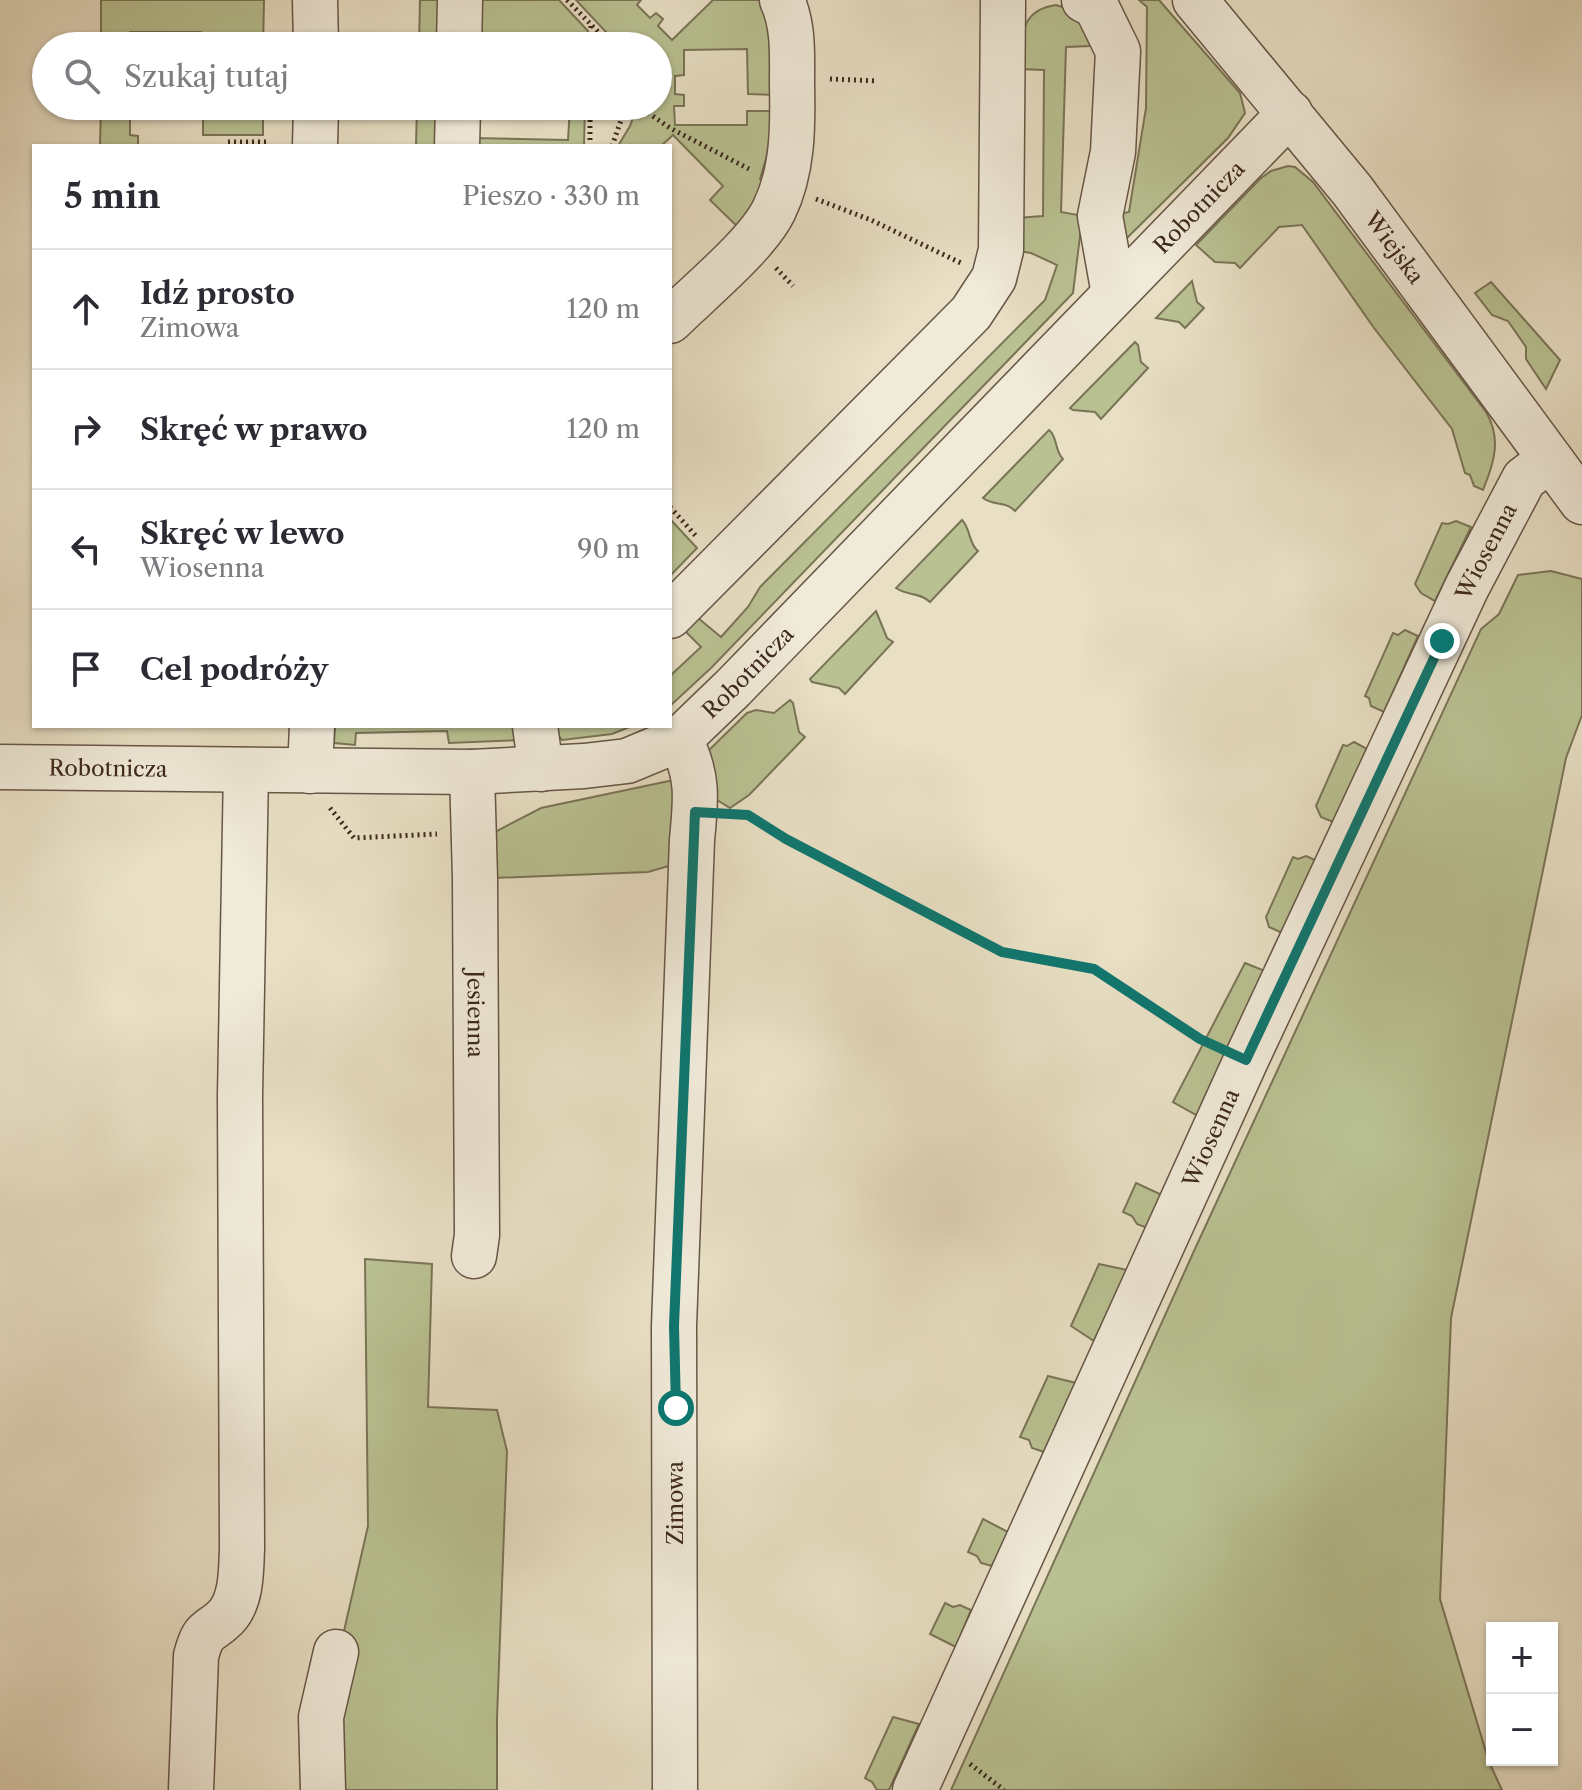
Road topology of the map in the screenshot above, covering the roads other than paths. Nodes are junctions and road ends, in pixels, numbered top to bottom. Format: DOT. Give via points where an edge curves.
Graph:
graph roads {
  1 [pos="315,0"];
  2 [pos="460,0"];
  3 [pos="782,0"];
  4 [pos="1003,0"];
  5 [pos="1084,0"];
  6 [pos="1195,0"];
  7 [pos="316,32"];
  8 [pos="459,32"];
  9 [pos="1290,113"];
  10 [pos="316,120"];
  11 [pos="458,120"];
  12 [pos="315,144"];
  13 [pos="457,144"];
  14 [pos="1114,294"];
  15 [pos="672,319"];
  16 [pos="1550,459"];
  17 [pos="1580,496"];
  18 [pos="672,614"];
  19 [pos="312,728"];
  20 [pos="535,728"];
  21 [pos="680,739"];
  22 [pos="0,767"];
  23 [pos="541,769"];
  24 [pos="246,770"];
  25 [pos="472,772"];
  26 [pos="320,789"];
  27 [pos="474,1256"];
  28 [pos="336,1652"];
  29 [pos="191,1790"];
  30 [pos="323,1790"];
  31 [pos="675,1790"];
  32 [pos="915,1790"];
  1 -- 7 [label="street"];
  2 -- 8 [label="street"];
  3 -- 15 [label="street" via="792,41 793,136 782,187 759,235"];
  4 -- 18 [label="street" via="1003,215 994,278 971,313"];
  5 -- 14 [label="street" via="1096,6 1118,51 1113,152 1100,216"];
  6 -- 9 [label="street, Wiejska"];
  9 -- 14 [label="street, Robotnicza"];
  9 -- 16 [label="street, Wiejska" via="1379,224"];
  10 -- 12 [label="street"];
  11 -- 13 [label="street"];
  14 -- 21 [label="street, Robotnicza"];
  16 -- 17 [label="street, Wiejska"];
  16 -- 32 [label="street, Wiosenna" via="1524,479 1467,587"];
  19 -- 26 [label="street"];
  20 -- 23 [label="street"];
  21 -- 23 [label="street, Robotnicza" via="627,761"];
  21 -- 31 [label="street, Zimowa" via="692,762 695,812 674,1326"];
  22 -- 24 [label="street, Robotnicza"];
  23 -- 25 [label="street, Robotnicza"];
  24 -- 26 [label="street, Robotnicza"];
  24 -- 29 [label="street" via="240,1096 242,1549 233,1606 208,1629 196,1656"];
  25 -- 26 [label="street, Robotnicza"];
  25 -- 27 [label="street, Jesienna"];
  28 -- 30 [label="street" via="321,1717"];
}
